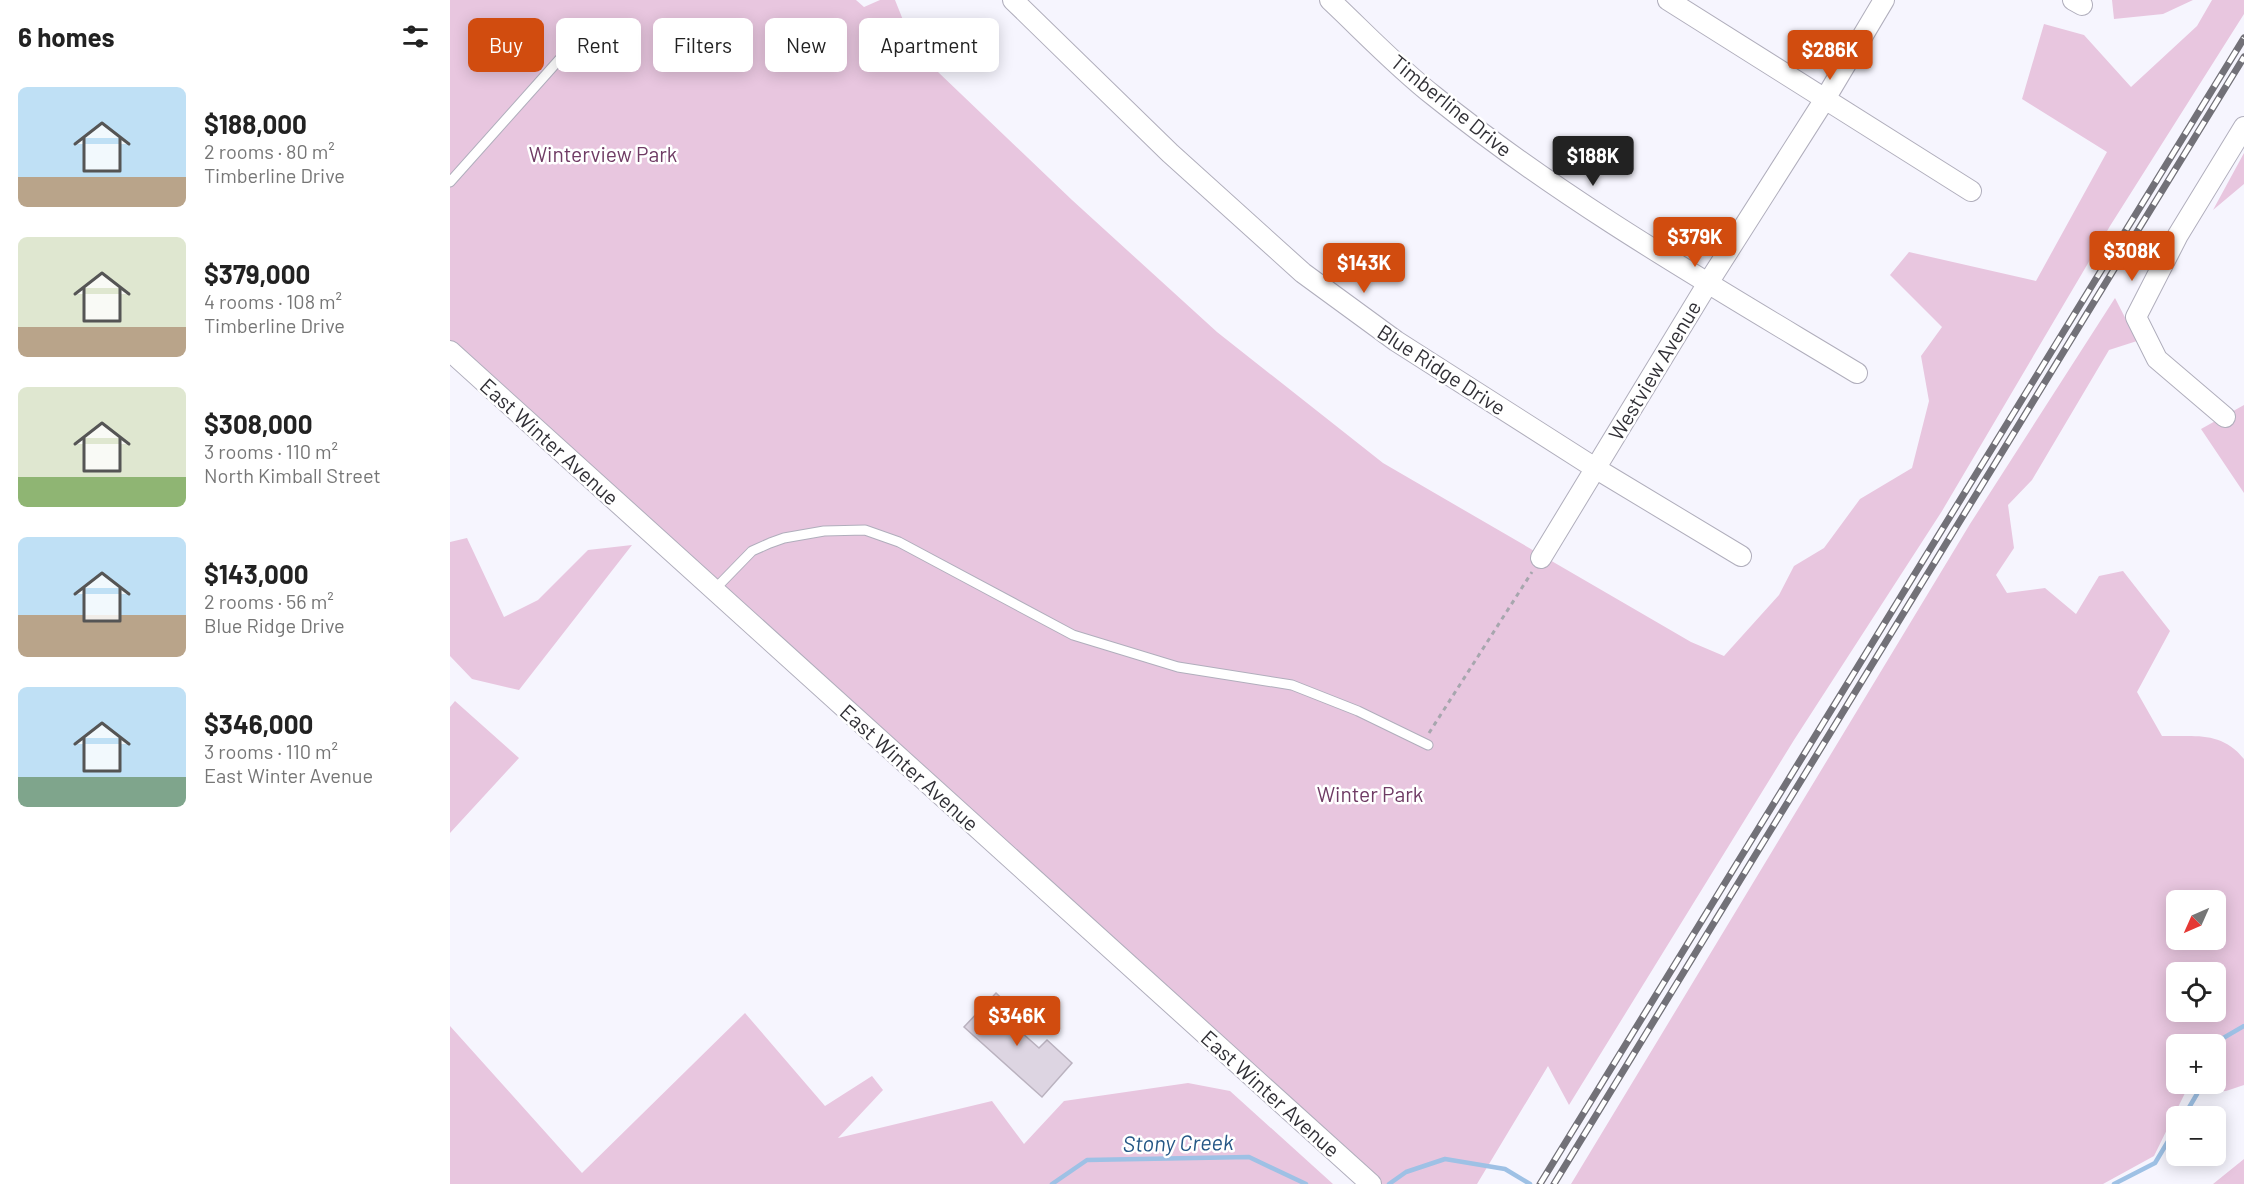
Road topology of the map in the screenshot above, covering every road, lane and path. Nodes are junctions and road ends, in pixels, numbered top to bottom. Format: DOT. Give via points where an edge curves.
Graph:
graph roads {
  1 [pos="1013,0"];
  2 [pos="1330,0"];
  3 [pos="1668,0"];
  4 [pos="1884,0"];
  5 [pos="556,63"];
  6 [pos="1825,99"];
  7 [pos="2244,127"];
  8 [pos="450,182"];
  9 [pos="1971,191"];
  10 [pos="1708,283"];
  11 [pos="450,351"];
  12 [pos="1857,373"];
  13 [pos="2225,417"];
  14 [pos="1595,468"];
  15 [pos="1741,556"];
  16 [pos="1541,558"];
  17 [pos="714,590"];
  18 [pos="1428,746"];
  19 [pos="1371,1184"];
  1 -- 14 [label="street, Blue Ridge Drive" via="1170,153 1303,273 1396,341"];
  2 -- 10 [label="street, Timberline Drive" via="1433,95 1543,177"];
  3 -- 6 [label="street"];
  4 -- 6 [label="street, Westview Avenue"];
  5 -- 8 [label="lane"];
  6 -- 9 [label="street"];
  6 -- 10 [label="street, Westview Avenue"];
  7 -- 13 [label="street" via="2178,235 2136,316 2157,359"];
  10 -- 12 [label="street, Timberline Drive"];
  10 -- 14 [label="street, Westview Avenue"];
  11 -- 17 [label="street, East Winter Avenue"];
  14 -- 15 [label="street, Blue Ridge Drive"];
  14 -- 16 [label="street, Westview Avenue"];
  16 -- 18 [label="path" via="1428,735"];
  17 -- 18 [label="lane" via="752,551 770,543 824,531 865,530 899,542 1073,635 1178,667 1292,685 1358,711"];
  17 -- 19 [label="street, East Winter Avenue"];
}
